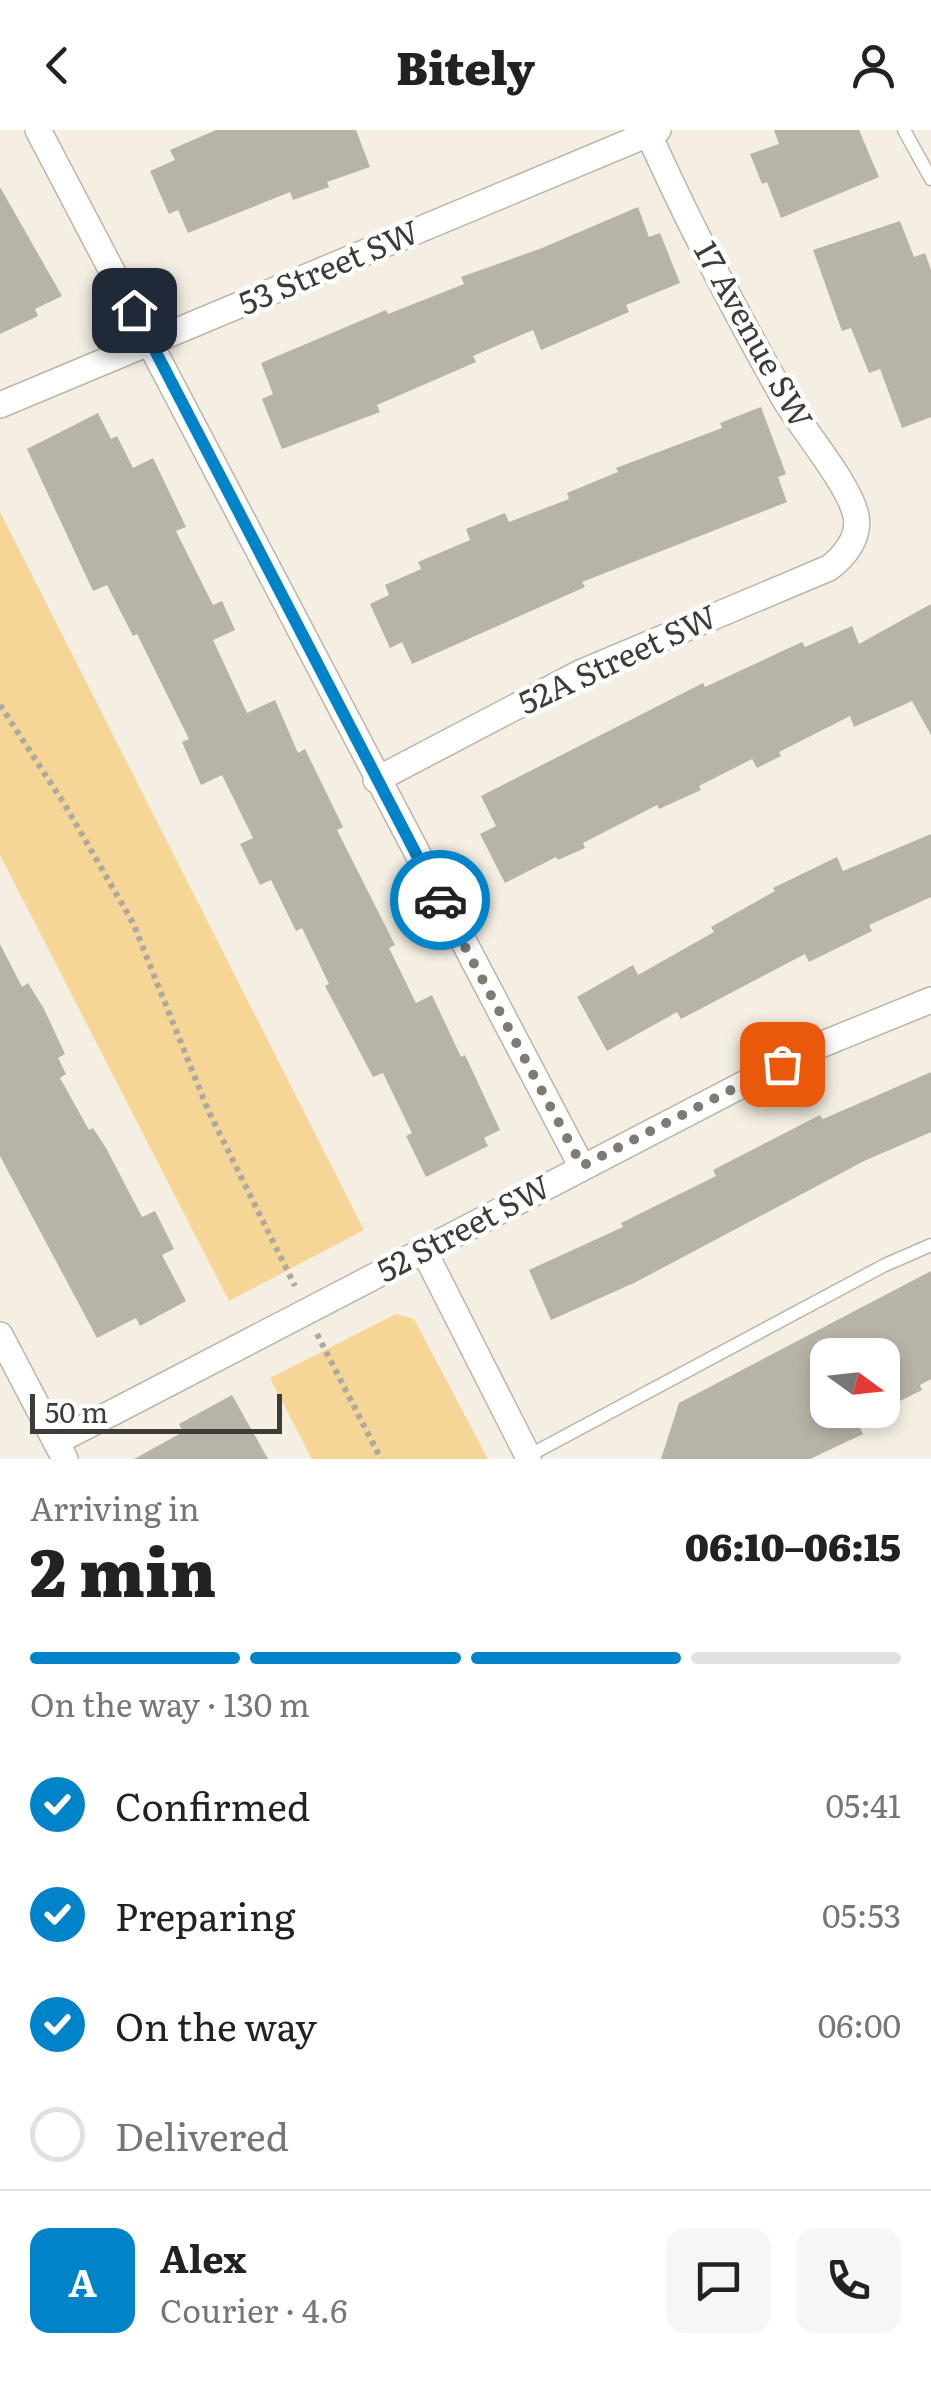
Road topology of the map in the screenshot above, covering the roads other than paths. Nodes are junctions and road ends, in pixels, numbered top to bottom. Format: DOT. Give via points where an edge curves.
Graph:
graph roads {
  1 [pos="38,130"];
  2 [pos="904,130"];
  3 [pos="651,131"];
  4 [pos="931,179"];
  5 [pos="151,342"];
  6 [pos="0,405"];
  7 [pos="853,538"];
  8 [pos="376,780"];
  9 [pos="931,1000"];
  10 [pos="582,1166"];
  11 [pos="931,1245"];
  12 [pos="424,1251"];
  13 [pos="0,1335"];
  14 [pos="61,1450"];
  15 [pos="528,1456"];
  1 -- 5 [label="street"];
  2 -- 4 [label="lane"];
  3 -- 5 [label="street, 53 Street SW"];
  3 -- 7 [label="street, 17 Avenue SW" via="786,401 848,495 858,522"];
  5 -- 6 [label="street, 53 Street SW"];
  5 -- 8 [label="street"];
  7 -- 8 [label="street, 52A Street SW" via="829,568 580,673"];
  8 -- 10 [label="street"];
  9 -- 10 [label="street, 52 Street SW" via="813,1048"];
  10 -- 12 [label="street, 52 Street SW"];
  11 -- 15 [label="lane"];
  12 -- 14 [label="street, 52 Street SW"];
  12 -- 15 [label="street"];
  13 -- 14 [label="street"];
}
